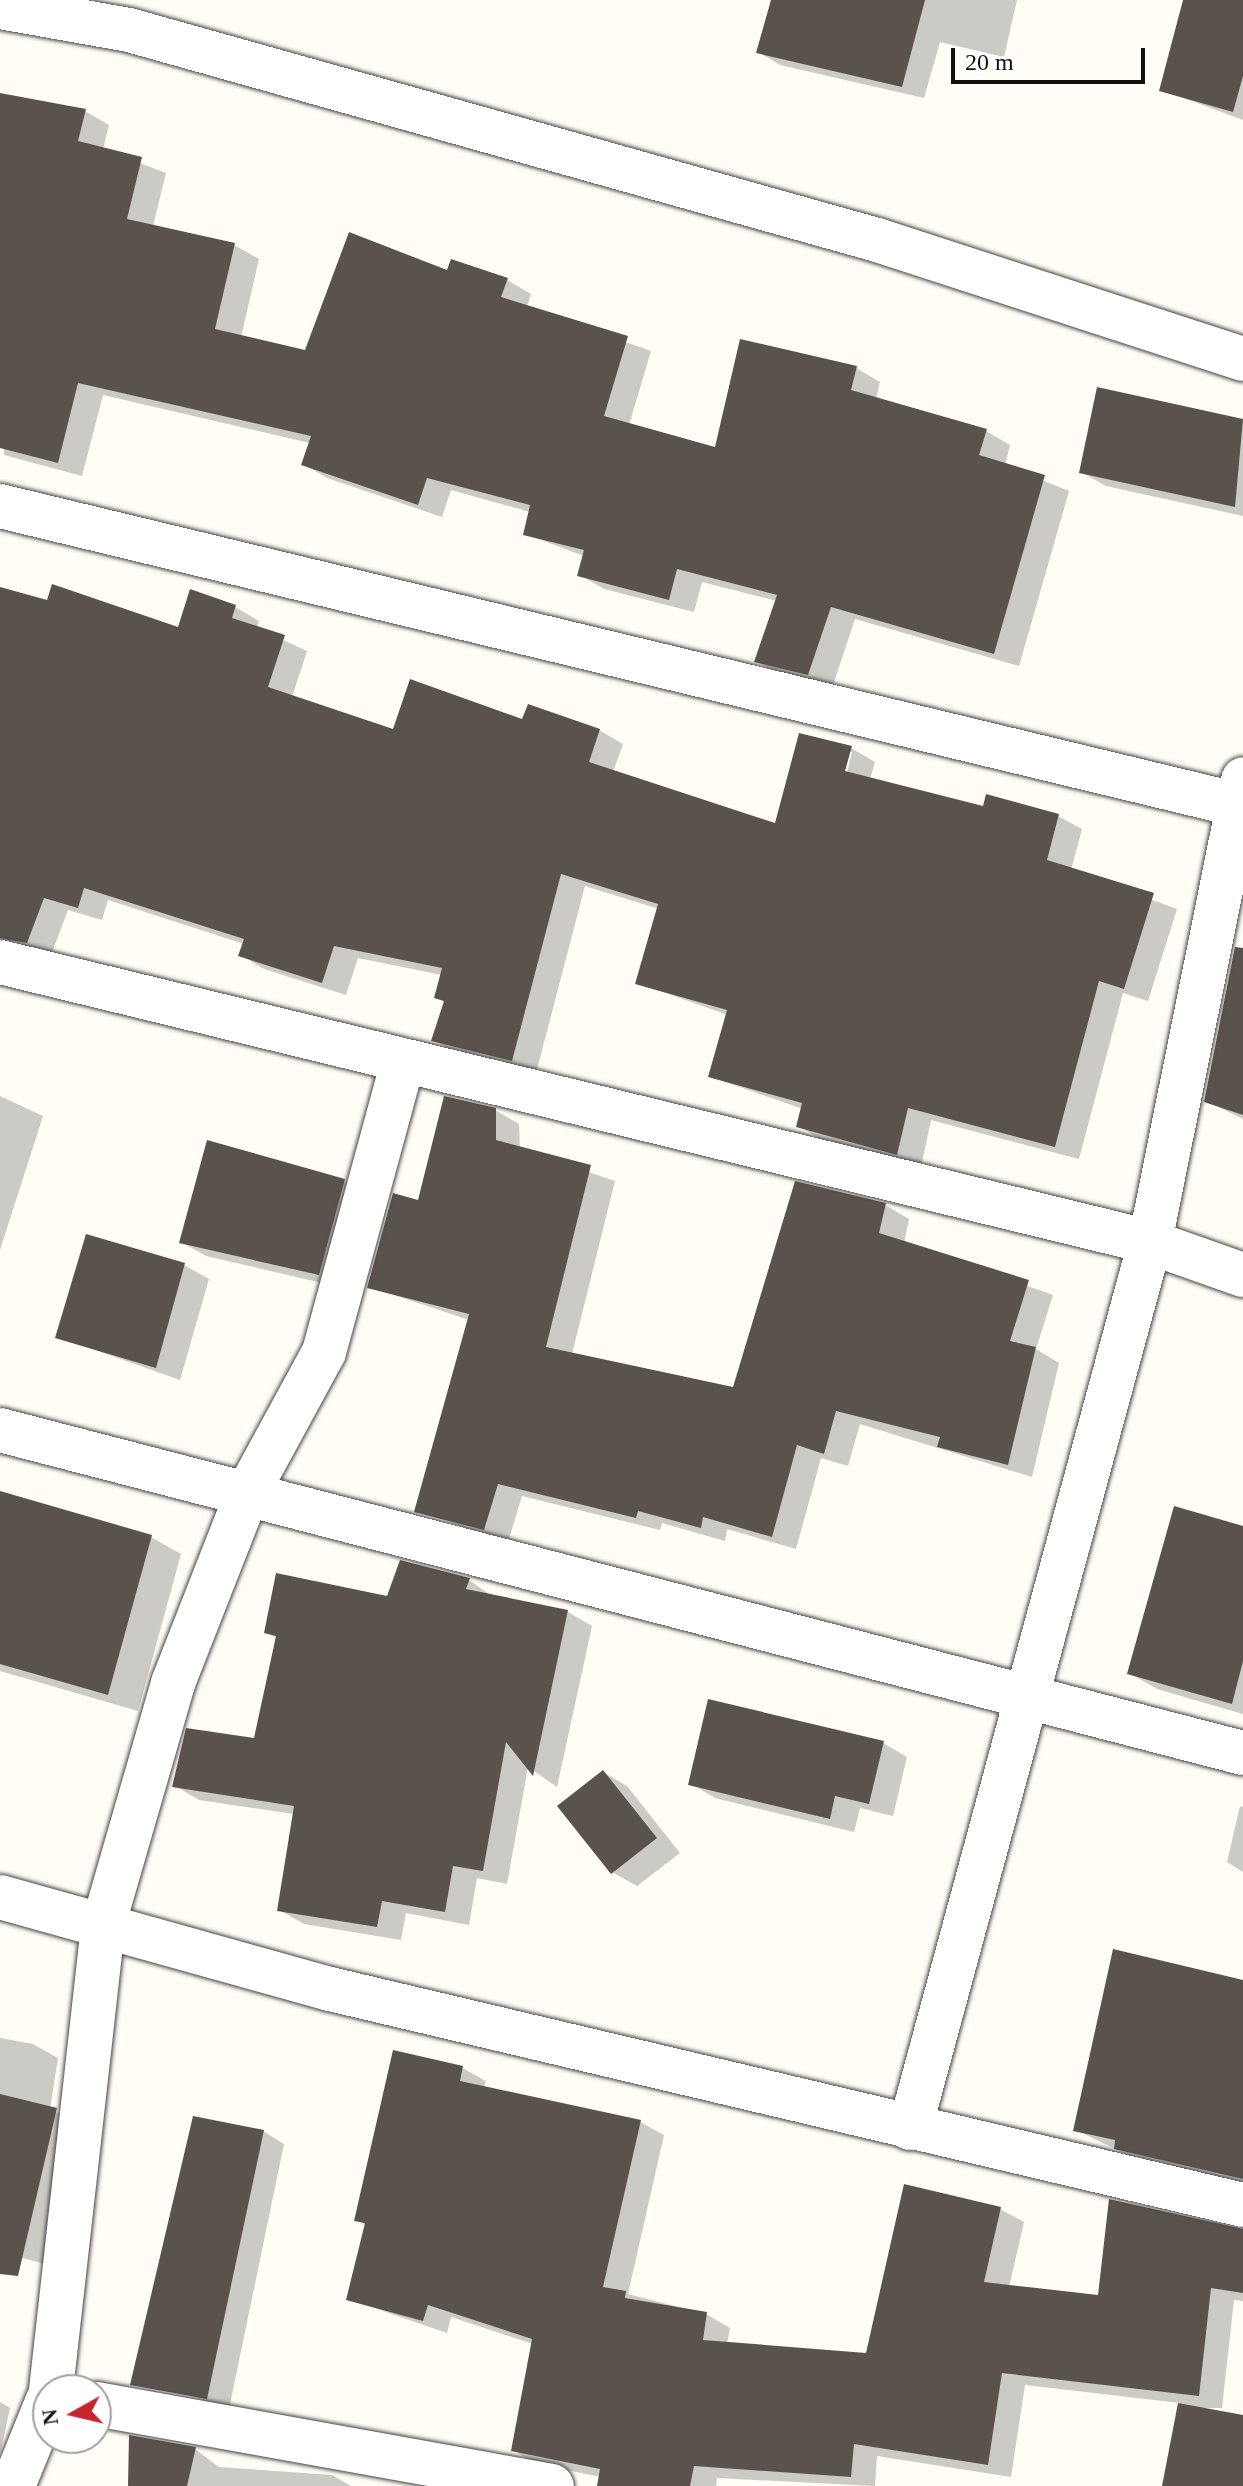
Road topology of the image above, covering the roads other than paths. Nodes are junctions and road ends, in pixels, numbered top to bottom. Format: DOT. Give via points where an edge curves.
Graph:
graph roads {
  1 [pos="0,7"];
  2 [pos="1243,359"];
  3 [pos="0,506"];
  4 [pos="1241,796"];
  5 [pos="0,962"];
  6 [pos="402,1065"];
  7 [pos="1150,1242"];
  8 [pos="1243,1275"];
  9 [pos="0,1430"];
  10 [pos="248,1492"];
  11 [pos="1025,1693"];
  12 [pos="1243,1753"];
  13 [pos="0,1897"];
  14 [pos="103,1926"];
  15 [pos="910,2128"];
  16 [pos="1243,2205"];
  17 [pos="53,2374"];
  18 [pos="112,2407"];
  19 [pos="32,2428"];
  20 [pos="13,2486"];
  21 [pos="552,2486"];
  1 -- 2 [label="street" via="129,30 877,240"];
  3 -- 4 [label="street"];
  4 -- 7 [label="street"];
  5 -- 6 [label="street"];
  6 -- 7 [label="street" via="525,1088"];
  6 -- 10 [label="street" via="324,1352"];
  7 -- 8 [label="street"];
  7 -- 11 [label="street"];
  9 -- 10 [label="street"];
  10 -- 11 [label="street"];
  10 -- 14 [label="street" via="173,1683"];
  11 -- 12 [label="street"];
  11 -- 15 [label="street"];
  13 -- 14 [label="street"];
  14 -- 15 [label="street" via="330,1989"];
  14 -- 17 [label="street"];
  15 -- 16 [label="street"];
  18 -- 21 [label="street"];
  19 -- 20 [label="street"];
}
